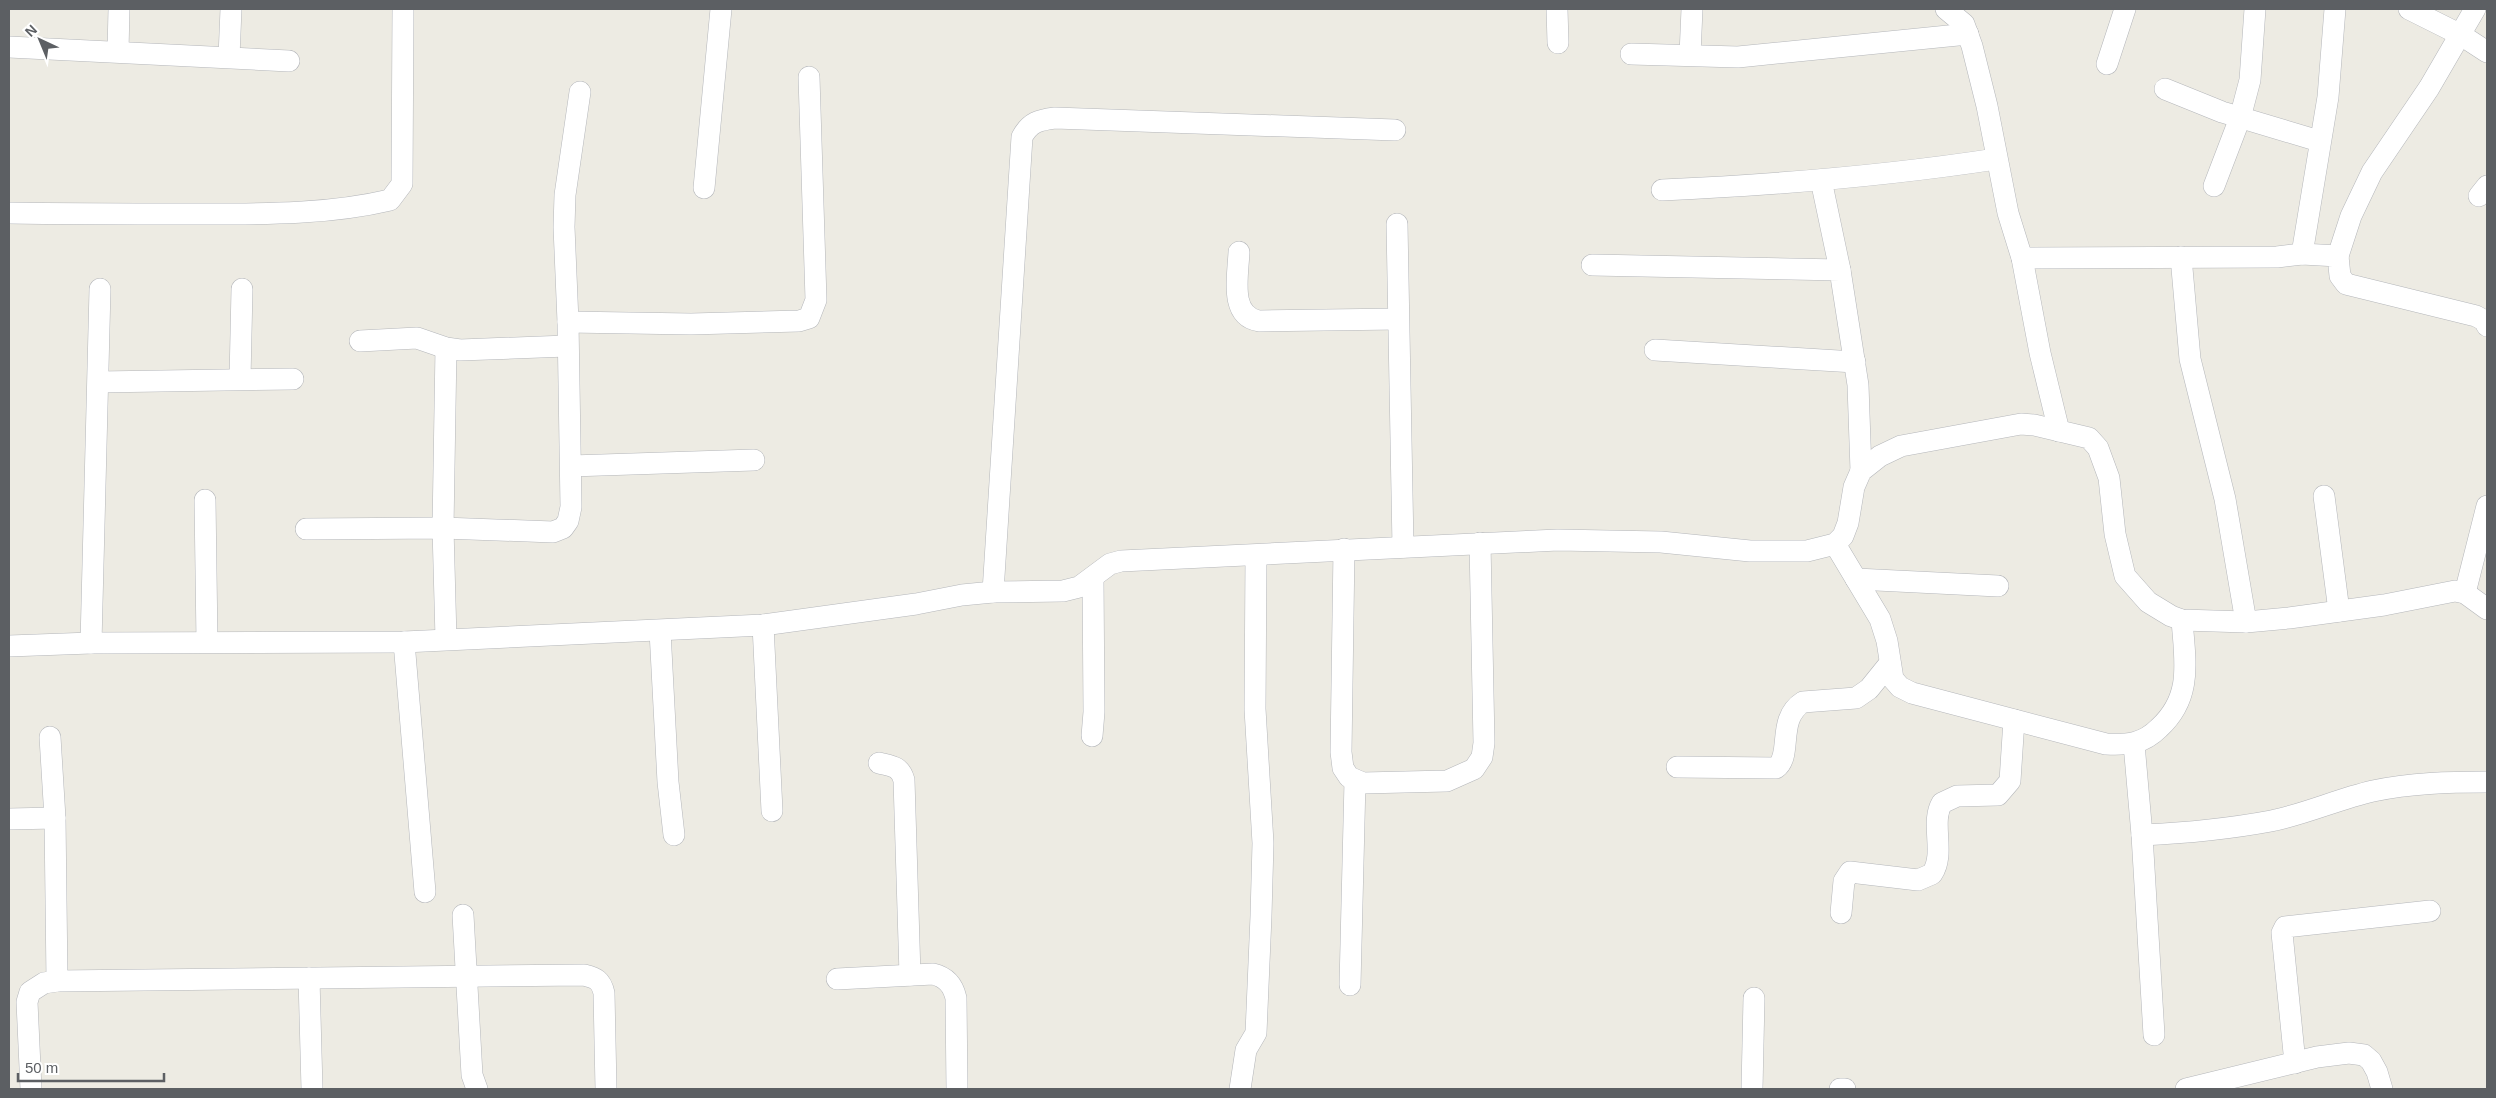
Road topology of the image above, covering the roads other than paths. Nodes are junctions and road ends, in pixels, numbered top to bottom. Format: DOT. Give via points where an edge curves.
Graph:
graph roads {
  1 [pos="119,9"];
  2 [pos="231,9"];
  3 [pos="403,9"];
  4 [pos="721,9"];
  5 [pos="1557,9"];
  6 [pos="1692,9"];
  7 [pos="2256,9"];
  8 [pos="2335,9"];
  9 [pos="2409,9"];
  10 [pos="2475,9"];
  11 [pos="1954,10"];
  12 [pos="2121,10"];
  13 [pos="1968,34"];
  14 [pos="2461,35"];
  15 [pos="1558,43"];
  16 [pos="9,47"];
  17 [pos="118,51"];
  18 [pos="2487,52"];
  19 [pos="1631,54"];
  20 [pos="1690,55"];
  21 [pos="229,57"];
  22 [pos="289,61"];
  23 [pos="2107,64"];
  24 [pos="809,77"];
  25 [pos="2165,89"];
  26 [pos="580,92"];
  27 [pos="2240,118"];
  28 [pos="1395,130"];
  29 [pos="2320,141"];
  30 [pos="1996,159"];
  31 [pos="1821,180"];
  32 [pos="2214,186"];
  33 [pos="704,188"];
  34 [pos="1662,190"];
  35 [pos="9,212"];
  36 [pos="1398,224"];
  37 [pos="1239,252"];
  38 [pos="2302,254"];
  39 [pos="2338,256"];
  40 [pos="2181,257"];
  41 [pos="2022,258"];
  42 [pos="1592,265"];
  43 [pos="1840,270"];
  44 [pos="100,289"];
  45 [pos="242,289"];
  46 [pos="1398,319"];
  47 [pos="568,322"];
  48 [pos="2487,326"];
  49 [pos="360,341"];
  50 [pos="567,346"];
  51 [pos="446,348"];
  52 [pos="1654,350"];
  53 [pos="1855,362"];
  54 [pos="240,379"];
  55 [pos="293,379"];
  56 [pos="99,382"];
  57 [pos="2059,431"];
  58 [pos="754,460"];
  59 [pos="572,466"];
  60 [pos="1862,471"];
  61 [pos="2324,496"];
  62 [pos="205,500"];
  63 [pos="2487,505"];
  64 [pos="443,528"];
  65 [pos="306,529"];
  66 [pos="1480,544"];
  67 [pos="1835,544"];
  68 [pos="1403,547"];
  69 [pos="1344,549"];
  70 [pos="1256,556"];
  71 [pos="1093,578"];
  72 [pos="1856,579"];
  73 [pos="1998,586"];
  74 [pos="992,592"];
  75 [pos="2465,593"];
  76 [pos="2487,609"];
  77 [pos="2339,611"];
  78 [pos="2182,620"];
  79 [pos="2246,622"];
  80 [pos="763,626"];
  81 [pos="660,631"];
  82 [pos="446,639"];
  83 [pos="207,642"];
  84 [pos="404,642"];
  85 [pos="91,643"];
  86 [pos="9,646"];
  87 [pos="1890,663"];
  88 [pos="2014,720"];
  89 [pos="1092,736"];
  90 [pos="50,737"];
  91 [pos="2134,744"];
  92 [pos="879,763"];
  93 [pos="1677,767"];
  94 [pos="1355,781"];
  95 [pos="2487,782"];
  96 [pos="772,811"];
  97 [pos="55,818"];
  98 [pos="9,819"];
  99 [pos="674,834"];
  100 [pos="2142,835"];
  101 [pos="425,892"];
  102 [pos="2430,911"];
  103 [pos="1840,913"];
  104 [pos="463,915"];
  105 [pos="910,975"];
  106 [pos="466,977"];
  107 [pos="309,978"];
  108 [pos="838,979"];
  109 [pos="57,981"];
  110 [pos="1350,985"];
  111 [pos="1754,998"];
  112 [pos="2154,1035"];
  113 [pos="19,1062"];
  114 [pos="2295,1063"];
  115 [pos="30,1089"];
  116 [pos="312,1089"];
  117 [pos="477,1089"];
  118 [pos="606,1089"];
  119 [pos="957,1089"];
  120 [pos="1240,1089"];
  121 [pos="1752,1089"];
  122 [pos="1840,1089"];
  123 [pos="1845,1089"];
  124 [pos="2186,1089"];
  125 [pos="2382,1089"];
  1 -- 17 [label="street"];
  2 -- 21 [label="street"];
  3 -- 35 [label="street" via="402,184 390,200 308,211 243,214 107,216"];
  4 -- 33 [label="street"];
  5 -- 15 [label="street"];
  6 -- 20 [label="street"];
  7 -- 27 [label="street" via="2252,71"];
  8 -- 29 [label="street" via="2328,97"];
  9 -- 14 [label="street"];
  10 -- 14 [label="street"];
  11 -- 13 [label="street"];
  12 -- 23 [label="street"];
  13 -- 20 [label="street" via="1738,57"];
  13 -- 30 [label="street" via="1987,106"];
  14 -- 18 [label="street"];
  14 -- 39 [label="street" via="2372,172 2354,208"];
  16 -- 17 [label="street"];
  17 -- 21 [label="street"];
  19 -- 20 [label="street"];
  21 -- 22 [label="street"];
  24 -- 47 [label="street" via="816,300 809,318 800,321 691,324"];
  25 -- 27 [label="street"];
  26 -- 47 [label="street" via="565,195"];
  27 -- 29 [label="street"];
  27 -- 32 [label="street"];
  28 -- 74 [label="street" via="1055,118 1034,122 1027,127 1022,137"];
  29 -- 38 [label="street"];
  30 -- 31 [label="street" via="1901,173"];
  30 -- 41 [label="street"];
  31 -- 34 [label="street"];
  31 -- 43 [label="street"];
  36 -- 46 [label="street"];
  37 -- 46 [label="street" via="1238,300 1240,309 1249,320"];
  38 -- 39 [label="street"];
  38 -- 40 [label="street"];
  39 -- 48 [label="street" via="2340,276 2346,284 2476,316"];
  40 -- 41 [label="street"];
  40 -- 79 [label="street" via="2190,359 2225,499"];
  41 -- 57 [label="street"];
  42 -- 43 [label="street"];
  43 -- 53 [label="street"];
  44 -- 56 [label="street"];
  45 -- 54 [label="street"];
  46 -- 68 [label="street"];
  47 -- 50 [label="street"];
  49 -- 51 [label="street" via="417,338"];
  50 -- 51 [label="street"];
  50 -- 59 [label="street"];
  51 -- 64 [label="street"];
  52 -- 53 [label="street"];
  53 -- 60 [label="street"];
  54 -- 55 [label="street"];
  54 -- 56 [label="street"];
  56 -- 85 [label="street"];
  57 -- 60 [label="street" via="2021,424 1906,445 1888,451"];
  57 -- 78 [label="street" via="2089,438 2098,448 2109,478 2115,534 2125,576 2158,609"];
  58 -- 59 [label="street"];
  59 -- 64 [label="street" via="571,507 563,528 553,532"];
  60 -- 67 [label="street" via="1854,487 1844,536"];
  61 -- 77 [label="street"];
  62 -- 83 [label="street"];
  63 -- 75 [label="street"];
  64 -- 65 [label="street"];
  64 -- 82 [label="street"];
  66 -- 67 [label="street" via="1558,540 1661,542 1797,552"];
  66 -- 68 [label="street"];
  66 -- 94 [label="street" via="1482,757 1474,769 1447,781"];
  67 -- 72 [label="street"];
  68 -- 69 [label="street"];
  69 -- 70 [label="street"];
  69 -- 94 [label="street" via="1341,752 1343,768"];
  70 -- 71 [label="street" via="1121,561 1110,564"];
  70 -- 120 [label="street" via="1255,709 1263,842 1261,916 1256,1033 1246,1050"];
  71 -- 74 [label="street" via="1063,591"];
  71 -- 89 [label="street"];
  72 -- 73 [label="street"];
  72 -- 87 [label="street" via="1880,619"];
  74 -- 80 [label="street"];
  75 -- 76 [label="street"];
  75 -- 77 [label="street" via="2446,591"];
  77 -- 79 [label="street"];
  78 -- 79 [label="street"];
  78 -- 91 [label="street" via="2185,670 2178,707 2154,734"];
  80 -- 81 [label="street"];
  80 -- 96 [label="street"];
  81 -- 82 [label="street"];
  81 -- 99 [label="street"];
  82 -- 84 [label="street"];
  83 -- 84 [label="street"];
  83 -- 85 [label="street"];
  84 -- 101 [label="street"];
  85 -- 86 [label="street"];
  87 -- 88 [label="street" via="1896,683 1912,693"];
  87 -- 93 [label="street" via="1869,689 1856,698 1798,705 1789,716 1782,761 1776,768"];
  88 -- 91 [label="street" via="2106,744"];
  88 -- 103 [label="street" via="2010,781 1998,795 1957,796 1942,802 1938,858 1932,874 1918,880 1850,872 1844,881"];
  90 -- 97 [label="street"];
  91 -- 100 [label="street"];
  92 -- 105 [label="street" via="894,766 901,771 904,780"];
  94 -- 110 [label="street"];
  95 -- 100 [label="street" via="2444,781 2372,791 2303,814 2270,821 2205,832"];
  97 -- 98 [label="street"];
  97 -- 109 [label="street"];
  100 -- 112 [label="street"];
  102 -- 114 [label="street" via="2285,927 2282,933"];
  104 -- 106 [label="street"];
  105 -- 108 [label="street"];
  105 -- 119 [label="street" via="941,976 954,990"];
  106 -- 107 [label="street"];
  106 -- 117 [label="street" via="472,1075"];
  106 -- 118 [label="street" via="584,975 597,979 602,985 606,1008"];
  107 -- 109 [label="street"];
  107 -- 116 [label="street"];
  109 -- 113 [label="street" via="44,983 30,992"];
  111 -- 121 [label="street"];
  113 -- 115 [label="street"];
  114 -- 124 [label="street"];
  114 -- 125 [label="street" via="2349,1053 2364,1055 2377,1072"];
  122 -- 123 [label="street"];
}
